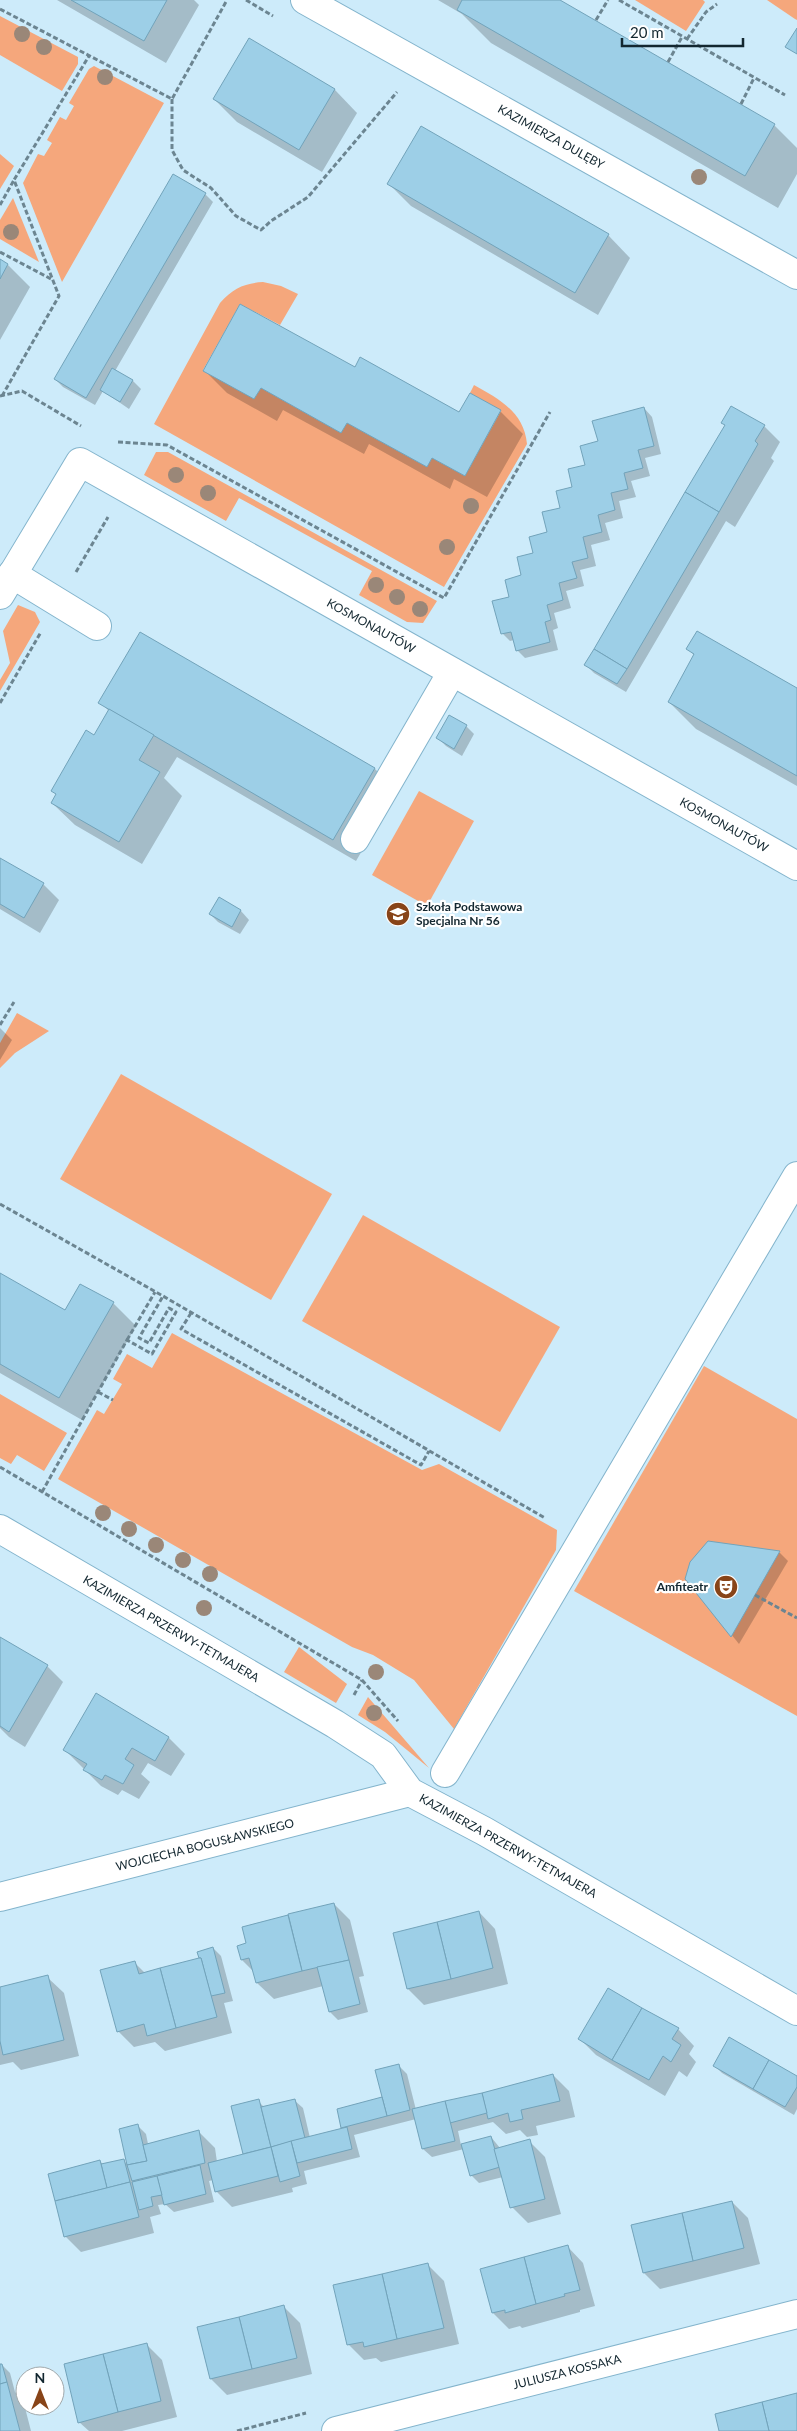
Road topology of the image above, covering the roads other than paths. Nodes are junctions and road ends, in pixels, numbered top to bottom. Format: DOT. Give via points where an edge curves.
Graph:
graph roads {
  1 [pos="305,0"];
  2 [pos="797,275"];
  3 [pos="6,585"];
  4 [pos="97,626"];
  5 [pos="452,672"];
  6 [pos="355,839"];
  7 [pos="797,866"];
  8 [pos="797,1176"];
  9 [pos="0,1529"];
  10 [pos="445,1773"];
  11 [pos="410,1792"];
  12 [pos="0,1897"];
  13 [pos="797,2011"];
  14 [pos="797,2314"];
  15 [pos="336,2431"];
  1 -- 2 [label="street, KAZIMIERZA DULĘBY"];
  3 -- 4 [label="street"];
  3 -- 5 [label="street, KOSMONAUTÓW" via="80,462"];
  5 -- 6 [label="street"];
  5 -- 7 [label="street, KOSMONAUTÓW"];
  8 -- 10 [label="street"];
  9 -- 11 [label="street, KAZIMIERZA PRZERWY-TETMAJERA" via="336,1724 383,1755"];
  11 -- 12 [label="street, WOJCIECHA BOGUSŁAWSKIEGO"];
  11 -- 13 [label="street, KAZIMIERZA PRZERWY-TETMAJERA" via="484,1831"];
  14 -- 15 [label="street, JULIUSZA KOSSAKA"];
}
